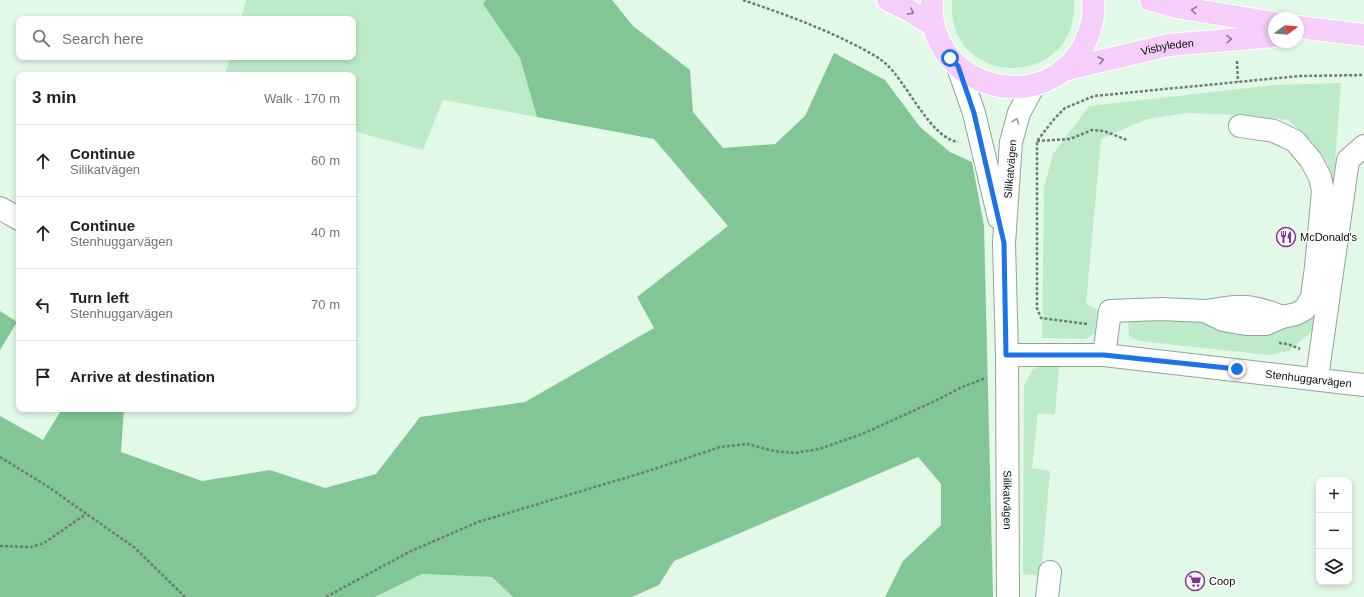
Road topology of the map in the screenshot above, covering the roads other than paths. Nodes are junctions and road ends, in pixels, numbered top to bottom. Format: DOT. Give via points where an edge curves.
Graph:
graph roads {
  1 [pos="888,0"];
  2 [pos="932,0"];
  3 [pos="1093,0"];
  4 [pos="1151,0"];
  5 [pos="1268,22"];
  6 [pos="934,26"];
  7 [pos="1304,28"];
  8 [pos="1304,35"];
  9 [pos="1356,35"];
  10 [pos="1268,37"];
  11 [pos="958,66"];
  12 [pos="1063,70"];
  13 [pos="1034,85"];
  14 [pos="1240,126"];
  15 [pos="1364,146"];
  16 [pos="0,208"];
  17 [pos="16,217"];
  18 [pos="1004,243"];
  19 [pos="1104,355"];
  20 [pos="1007,362"];
  21 [pos="1318,378"];
  22 [pos="1364,385"];
  23 [pos="1050,572"];
  24 [pos="1008,597"];
  25 [pos="1047,597"];
  1 -- 6 [label="main road, one-way"];
  2 -- 6 [label="main road"];
  3 -- 12 [label="main road" via="1093,17 1086,41 1080,52"];
  5 -- 4 [label="main road, one-way" via="1176,7"];
  6 -- 11 [label="main road" via="943,48"];
  7 -- 9 [label="main road"];
  8 -- 9 [label="main road"];
  12 -- 10 [label="main road, Visbyleden, one-way" via="1169,45"];
  11 -- 13 [label="main road" via="974,78 993,85 1014,88"];
  11 -- 18 [label="street, Silikatvägen" via="982,143"];
  12 -- 13 [label="main road"];
  18 -- 13 [label="street, Silikatvägen, one-way" via="1011,142 1019,113"];
  14 -- 19 [label="street" via="1274,131 1295,140 1320,176 1323,191 1316,267 1312,297 1305,309 1266,324 1223,320 1205,311 1110,311"];
  15 -- 21 [label="street" via="1348,160"];
  16 -- 17 [label="street"];
  18 -- 20 [label="street"];
  19 -- 20 [label="street, Stenhuggarvägen"];
  19 -- 21 [label="street, Stenhuggarvägen"];
  20 -- 24 [label="street, Silikatvägen"];
  21 -- 22 [label="street, Stenhuggarvägen"];
  23 -- 25 [label="street"];
}
